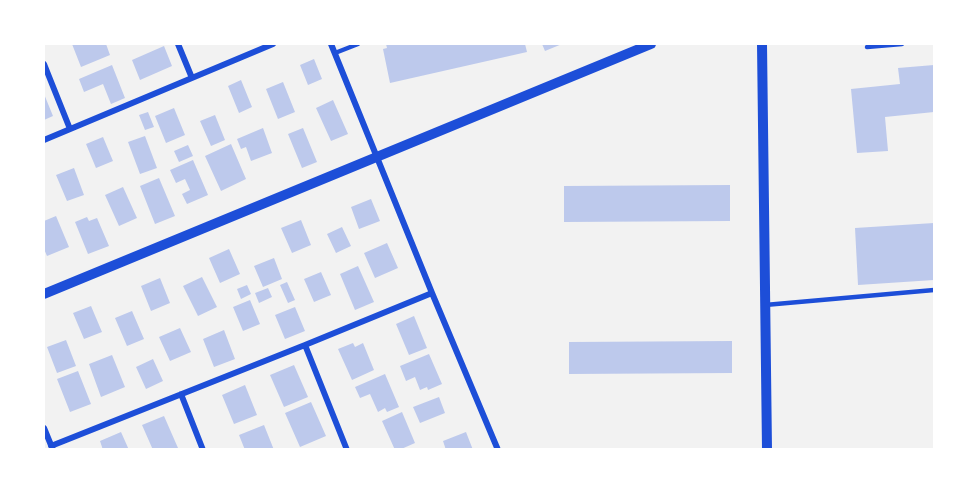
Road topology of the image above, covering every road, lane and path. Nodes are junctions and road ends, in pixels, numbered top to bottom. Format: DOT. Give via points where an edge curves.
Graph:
graph roads {
  1 [pos="178,44"];
  2 [pos="273,44"];
  3 [pos="331,44"];
  4 [pos="358,44"];
  5 [pos="651,44"];
  6 [pos="762,44"];
  7 [pos="902,44"];
  8 [pos="867,47"];
  9 [pos="335,53"];
  10 [pos="44,64"];
  11 [pos="192,78"];
  12 [pos="70,129"];
  13 [pos="44,140"];
  14 [pos="377,156"];
  15 [pos="934,290"];
  16 [pos="432,293"];
  17 [pos="44,294"];
  18 [pos="765,305"];
  19 [pos="305,345"];
  20 [pos="181,394"];
  21 [pos="44,428"];
  22 [pos="52,448"];
  23 [pos="203,450"];
  24 [pos="347,450"];
  25 [pos="498,450"];
  26 [pos="767,450"];
  1 -- 11 [label="street"];
  2 -- 11 [label="street"];
  3 -- 9 [label="street"];
  4 -- 9 [label="lane"];
  5 -- 14 [label="street"];
  6 -- 18 [label="street"];
  7 -- 8 [label="lane"];
  9 -- 14 [label="street"];
  10 -- 12 [label="street"];
  11 -- 12 [label="street"];
  12 -- 13 [label="street"];
  14 -- 16 [label="street"];
  14 -- 17 [label="street"];
  15 -- 18 [label="lane"];
  16 -- 19 [label="street"];
  16 -- 25 [label="street"];
  18 -- 26 [label="street"];
  19 -- 20 [label="street"];
  19 -- 24 [label="street"];
  20 -- 22 [label="street"];
  20 -- 23 [label="street"];
  21 -- 22 [label="street"];
}
